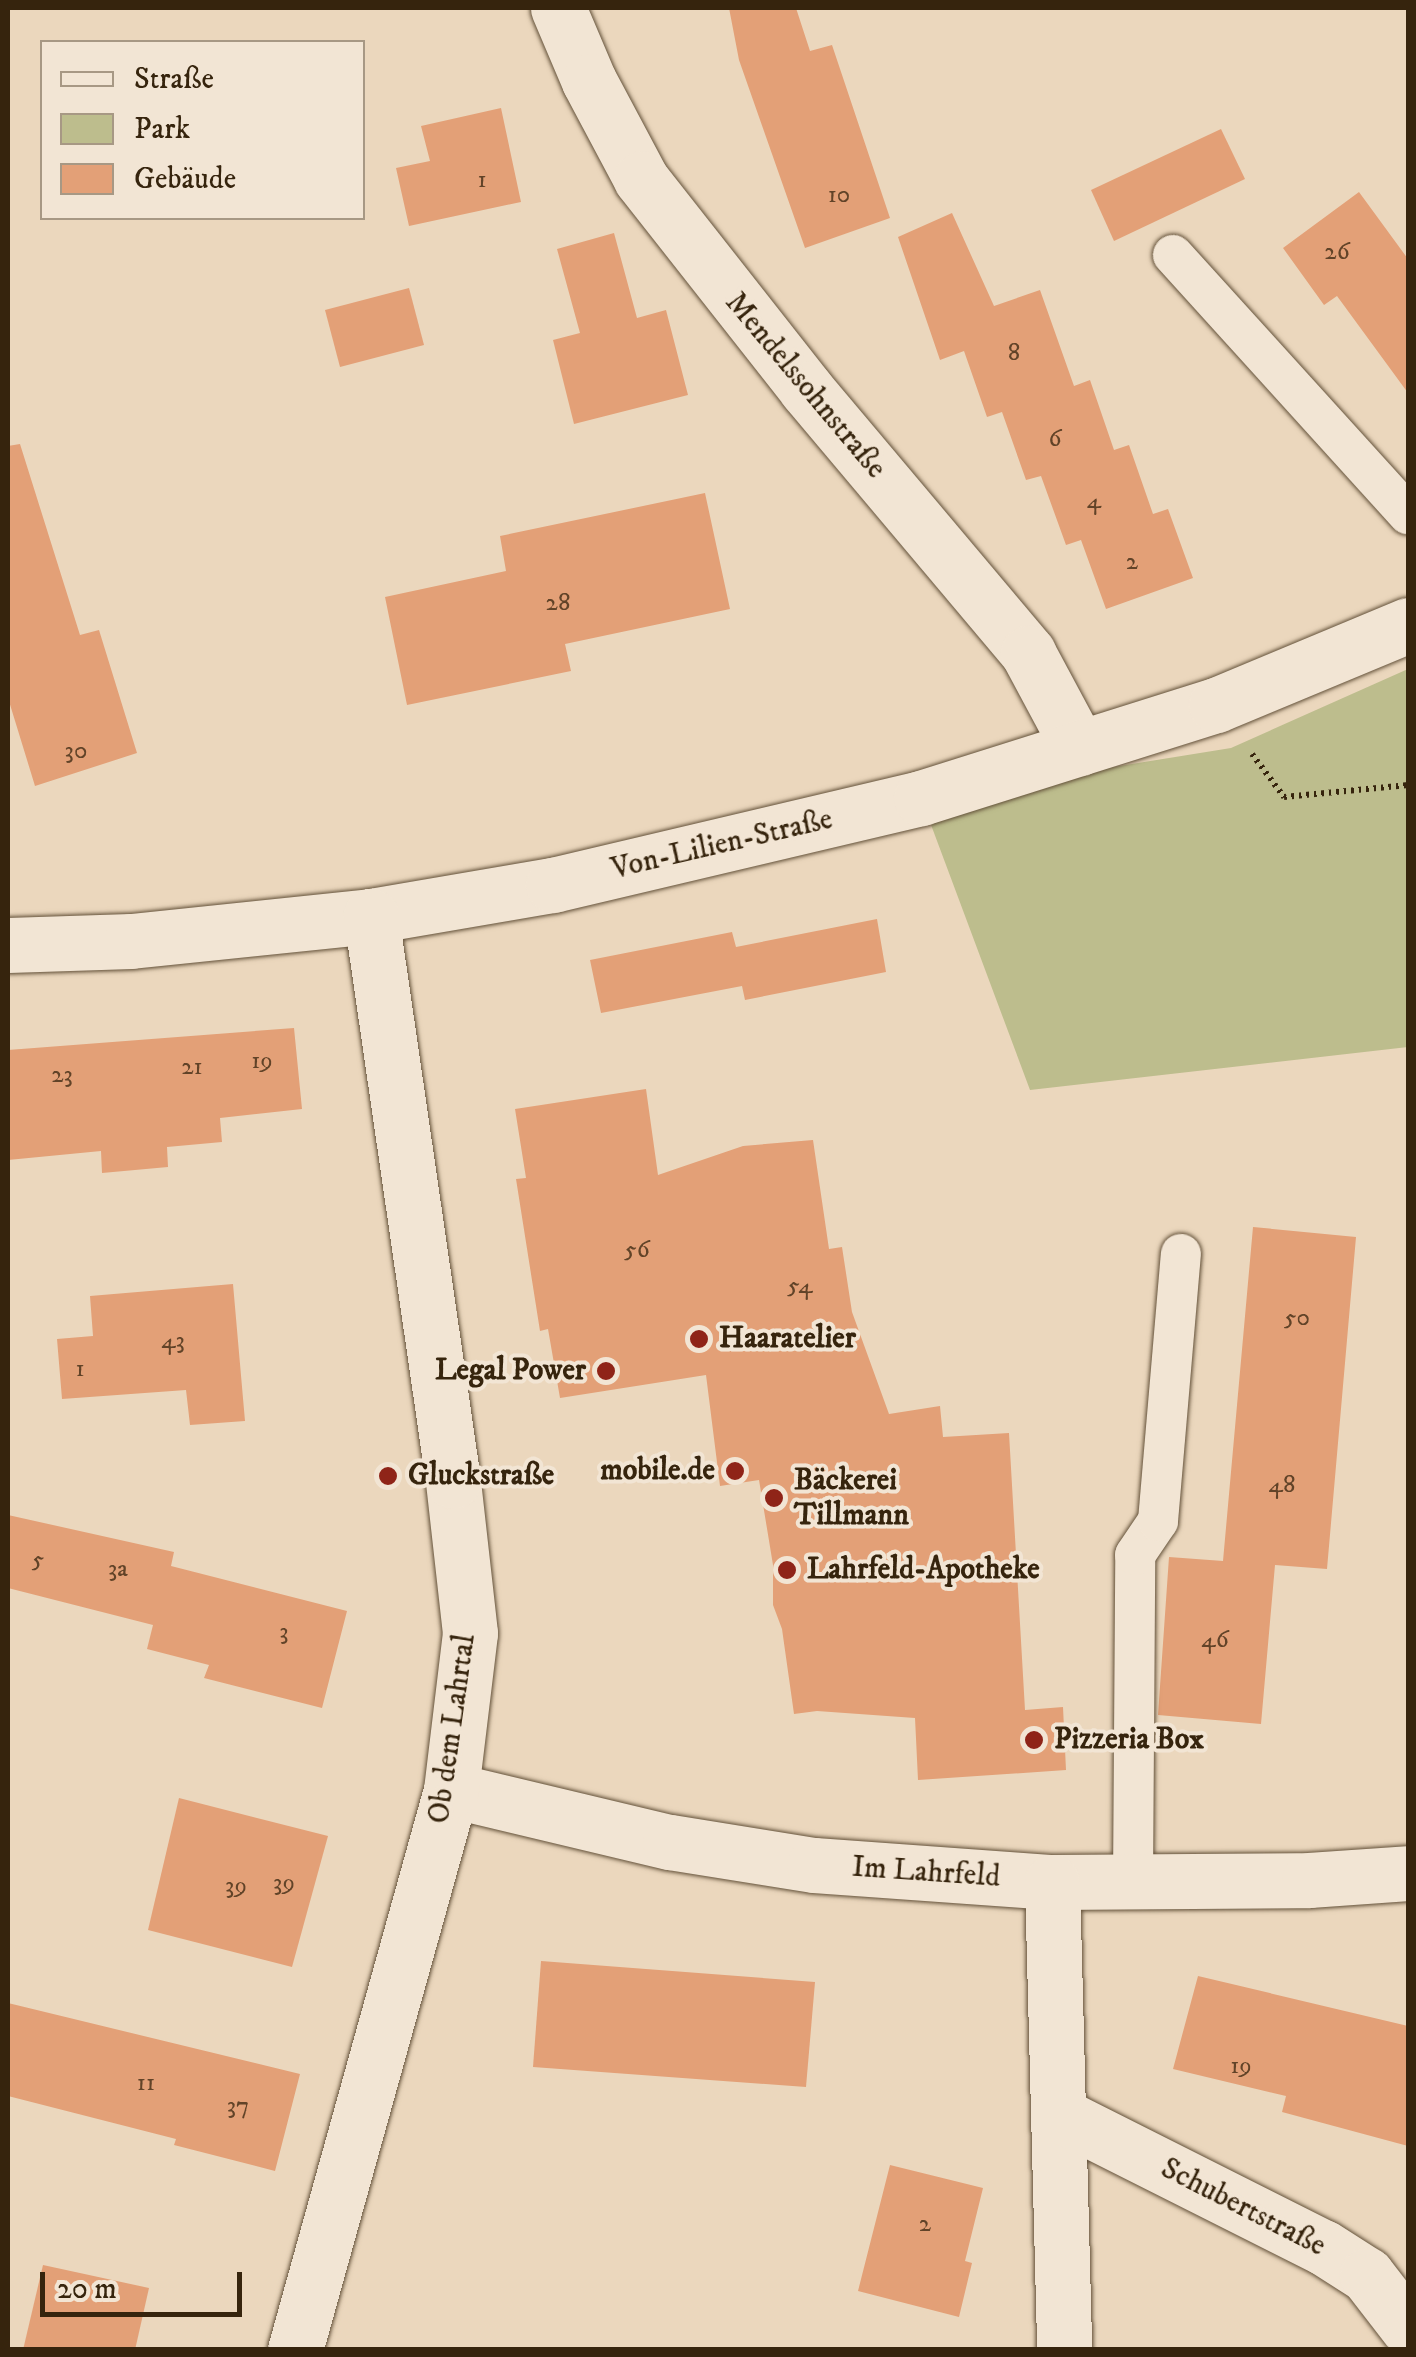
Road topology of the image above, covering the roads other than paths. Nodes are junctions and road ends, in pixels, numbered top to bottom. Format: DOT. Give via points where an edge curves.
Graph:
graph roads {
  1 [pos="558,8"];
  2 [pos="1174,255"];
  3 [pos="1408,514"];
  4 [pos="1408,624"];
  5 [pos="1078,748"];
  6 [pos="371,916"];
  7 [pos="8,946"];
  8 [pos="1181,1254"];
  9 [pos="450,1790"];
  10 [pos="1408,1874"];
  11 [pos="1052,1882"];
  12 [pos="1132,1882"];
  13 [pos="1058,2114"];
  14 [pos="1408,2328"];
  15 [pos="295,2350"];
  16 [pos="1064,2350"];
  1 -- 5 [label="street, Mendelssohnstraße" via="641,179 783,361 1028,653"];
  2 -- 3 [label="lane"];
  4 -- 5 [label="street, Von-Lilien-Straße" via="1216,706"];
  5 -- 6 [label="street, Von-Lilien-Straße" via="902,803 553,884"];
  6 -- 7 [label="street, Von-Lilien-Straße"];
  6 -- 9 [label="street, Ob dem Lahrtal" via="470,1633"];
  8 -- 12 [label="lane" via="1158,1521 1135,1556"];
  9 -- 11 [label="street, Im Lahrfeld" via="670,1842 796,1862"];
  9 -- 15 [label="street, Ob dem Lahrtal"];
  10 -- 12 [label="street, Im Lahrfeld"];
  11 -- 12 [label="street, Im Lahrfeld"];
  11 -- 13 [label="street"];
  13 -- 14 [label="street, Schubertstraße" via="1323,2247 1366,2275"];
  13 -- 16 [label="street"];
}
